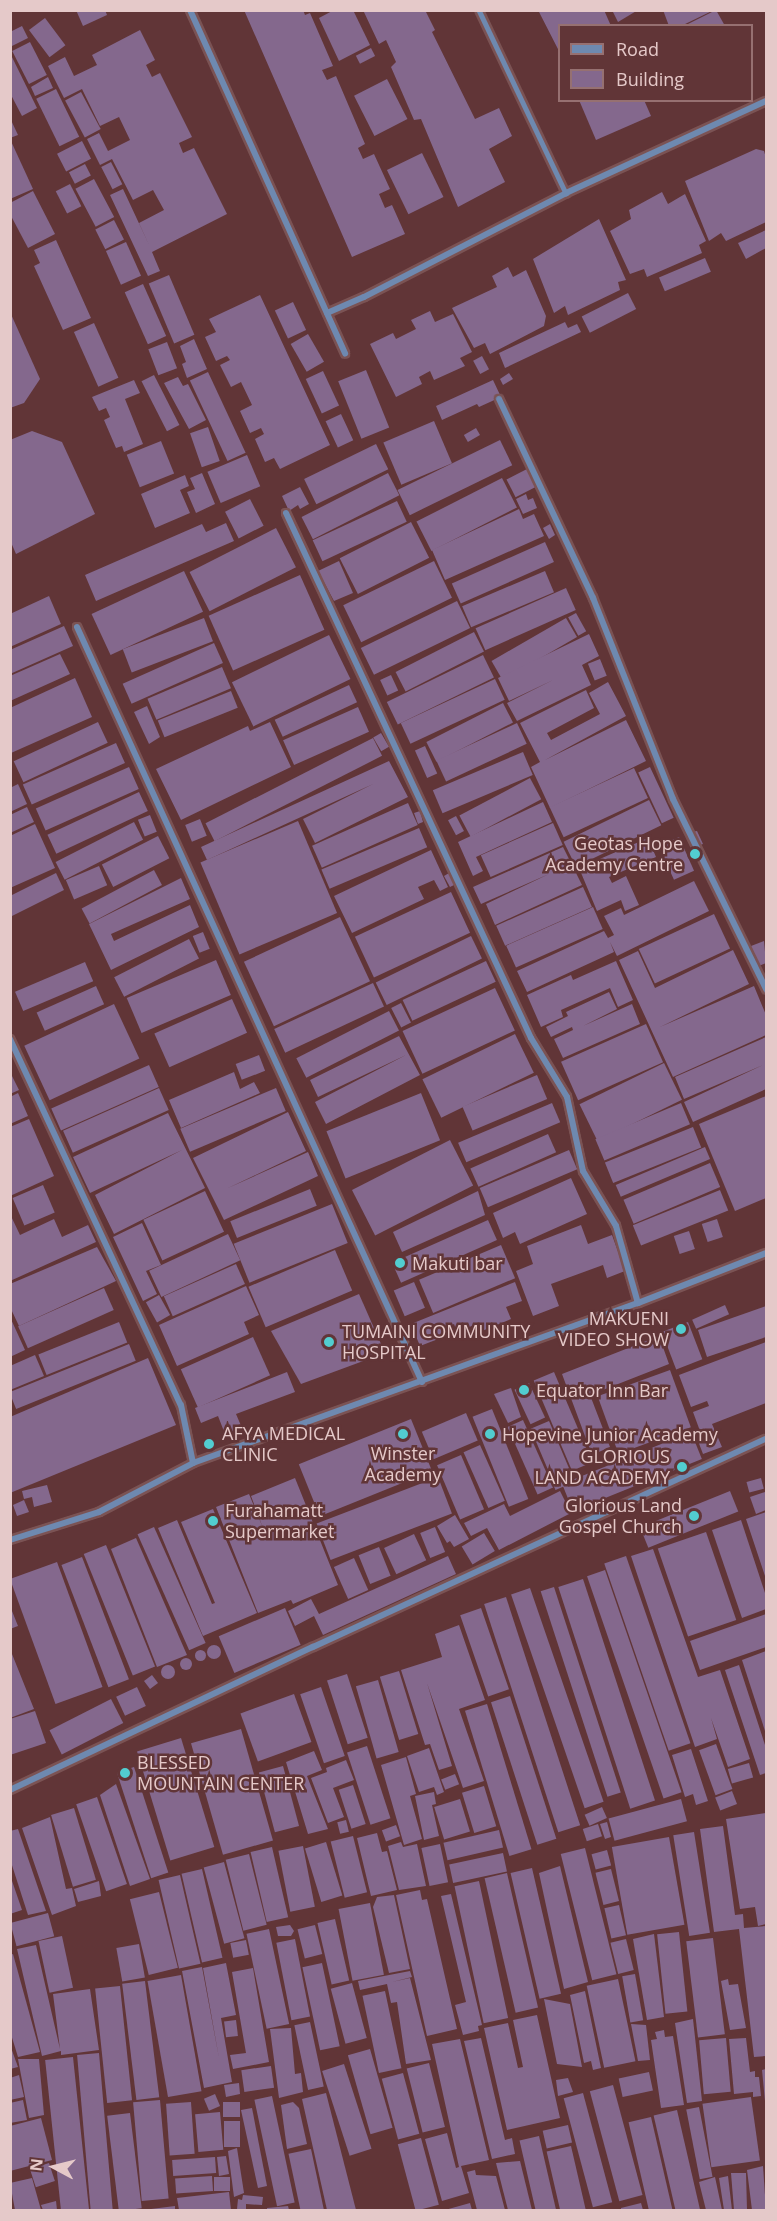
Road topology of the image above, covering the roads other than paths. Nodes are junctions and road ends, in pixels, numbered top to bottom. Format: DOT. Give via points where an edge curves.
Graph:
graph roads {
  1 [pos="190,10"];
  2 [pos="479,10"];
  3 [pos="766,101"];
  4 [pos="566,193"];
  5 [pos="327,313"];
  6 [pos="345,354"];
  7 [pos="499,399"];
  8 [pos="286,513"];
  9 [pos="77,627"];
  10 [pos="766,989"];
  11 [pos="10,1039"];
  12 [pos="766,1253"];
  13 [pos="638,1303"];
  14 [pos="422,1382"];
  15 [pos="766,1439"];
  16 [pos="193,1463"];
  17 [pos="10,1540"];
  18 [pos="10,1790"];
  1 -- 5 [label="street"];
  2 -- 4 [label="lane"];
  3 -- 4 [label="street"];
  4 -- 5 [label="street"];
  5 -- 6 [label="street"];
  7 -- 10 [label="street" via="593,598 674,799"];
  8 -- 13 [label="street" via="531,1038 567,1097 583,1171 616,1226"];
  9 -- 14 [label="street"];
  11 -- 16 [label="street" via="181,1406"];
  12 -- 13 [label="street"];
  13 -- 14 [label="street"];
  14 -- 16 [label="street"];
  15 -- 18 [label="street"];
  16 -- 17 [label="street" via="99,1512"];
}
